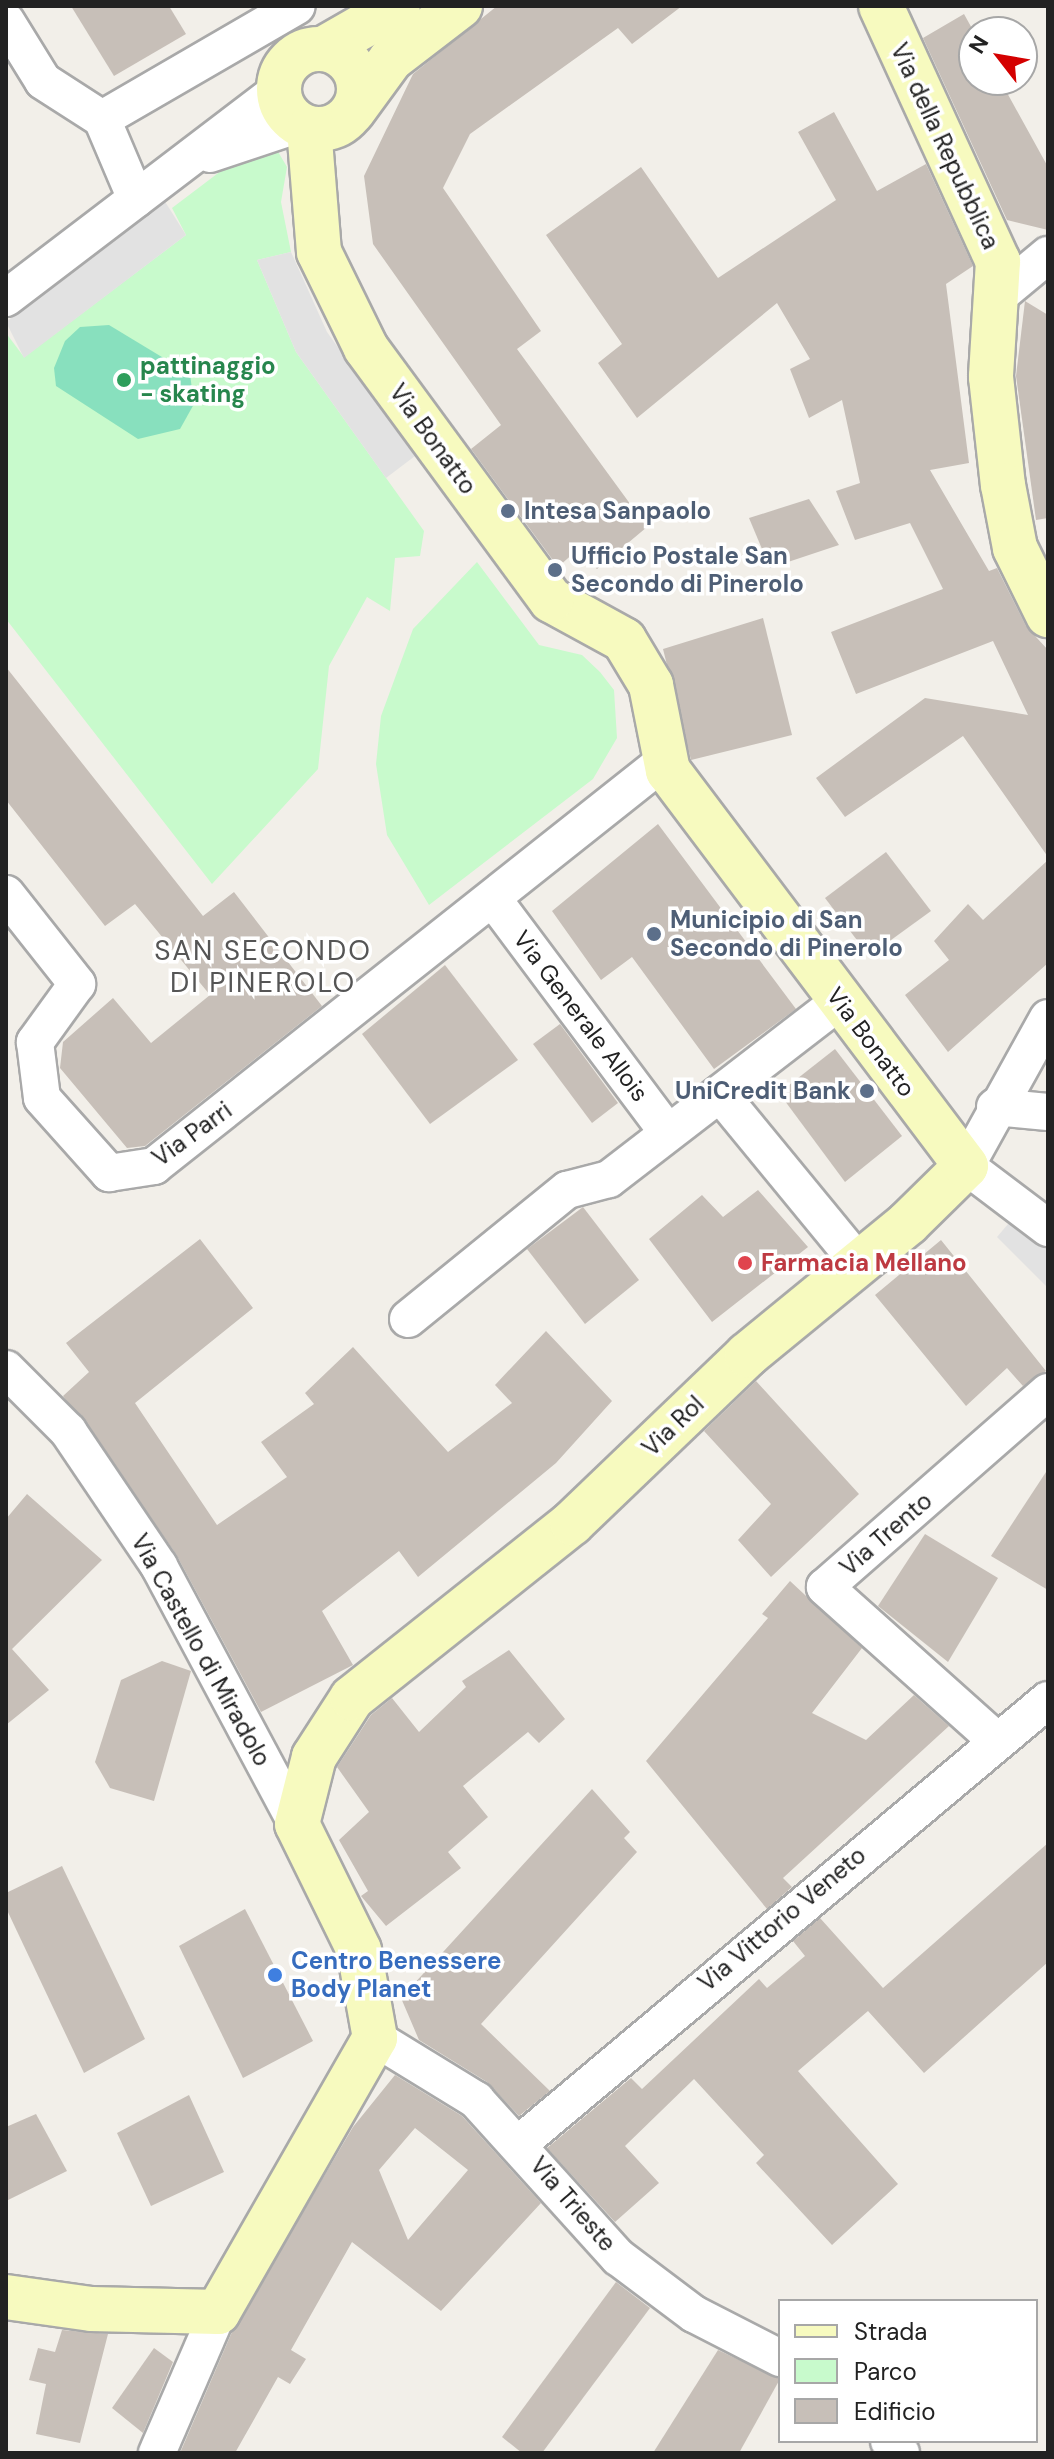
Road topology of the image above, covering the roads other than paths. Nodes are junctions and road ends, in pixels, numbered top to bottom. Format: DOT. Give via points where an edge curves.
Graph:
graph roads {
  1 [pos="297,6"];
  2 [pos="398,6"];
  3 [pos="460,6"];
  4 [pos="881,6"];
  5 [pos="6,21"];
  6 [pos="323,49"];
  7 [pos="316,115"];
  8 [pos="102,119"];
  9 [pos="136,199"];
  10 [pos="1048,255"];
  11 [pos="6,298"];
  12 [pos="995,299"];
  13 [pos="1048,615"];
  14 [pos="662,763"];
  15 [pos="6,894"];
  16 [pos="493,899"];
  17 [pos="840,1001"];
  18 [pos="1048,1018"];
  19 [pos="720,1094"];
  20 [pos="995,1107"];
  21 [pos="1048,1112"];
  22 [pos="668,1133"];
  23 [pos="966,1166"];
  24 [pos="1048,1228"];
  25 [pos="859,1263"];
  26 [pos="408,1319"];
  27 [pos="6,1369"];
  28 [pos="1048,1392"];
  29 [pos="1048,1700"];
  30 [pos="997,1741"];
  31 [pos="297,1824"];
  32 [pos="375,2038"];
  33 [pos="520,2143"];
  34 [pos="6,2297"];
  35 [pos="218,2312"];
  36 [pos="778,2357"];
  37 [pos="157,2453"];
  1 -- 8 [label="street"];
  2 -- 6 [label="street"];
  3 -- 7 [label="street"];
  4 -- 12 [label="street, Via della Repubblica" via="998,261"];
  5 -- 8 [label="street" via="43,81"];
  6 -- 7 [label="street" via="298,55"];
  6 -- 7 [label="street, Via Bonatto" via="355,71"];
  7 -- 9 [label="street" via="181,163"];
  7 -- 14 [label="street, Via Bonatto" via="319,252 366,348 551,600 624,640 651,685"];
  8 -- 9 [label="street"];
  9 -- 11 [label="street"];
  10 -- 12 [label="street"];
  12 -- 13 [label="street, Via della Repubblica" via="991,377 1003,485 1015,548"];
  14 -- 16 [label="street"];
  14 -- 17 [label="street, Via Bonatto"];
  15 -- 16 [label="street, Via Parri" via="77,984 35,1042 42,1098 109,1173 154,1166"];
  16 -- 22 [label="street, Via Generale Allois"];
  17 -- 19 [label="street"];
  17 -- 23 [label="street, Via Bonatto"];
  18 -- 20 [label="street, Via Rol"];
  19 -- 22 [label="street"];
  19 -- 25 [label="street"];
  20 -- 21 [label="street"];
  20 -- 23 [label="street, Via Rol"];
  22 -- 26 [label="street" via="609,1179 567,1190"];
  23 -- 24 [label="street"];
  23 -- 25 [label="street, Via Rol"];
  25 -- 31 [label="street, Via Rol" via="747,1355 572,1523 352,1698 314,1757"];
  27 -- 31 [label="street, Via Castello di Miradolo" via="68,1431 159,1566"];
  28 -- 30 [label="street, Via Trento" via="825,1587"];
  29 -- 30 [label="street, Via Vittorio Veneto"];
  30 -- 33 [label="street, Via Vittorio Veneto"];
  31 -- 32 [label="street" via="359,1950"];
  32 -- 33 [label="street, Via Trieste" via="435,2070"];
  32 -- 35 [label="street"];
  33 -- 36 [label="street, Via Trieste" via="618,2257 694,2314"];
  34 -- 35 [label="street" via="91,2309"];
  35 -- 37 [label="street"];
}
